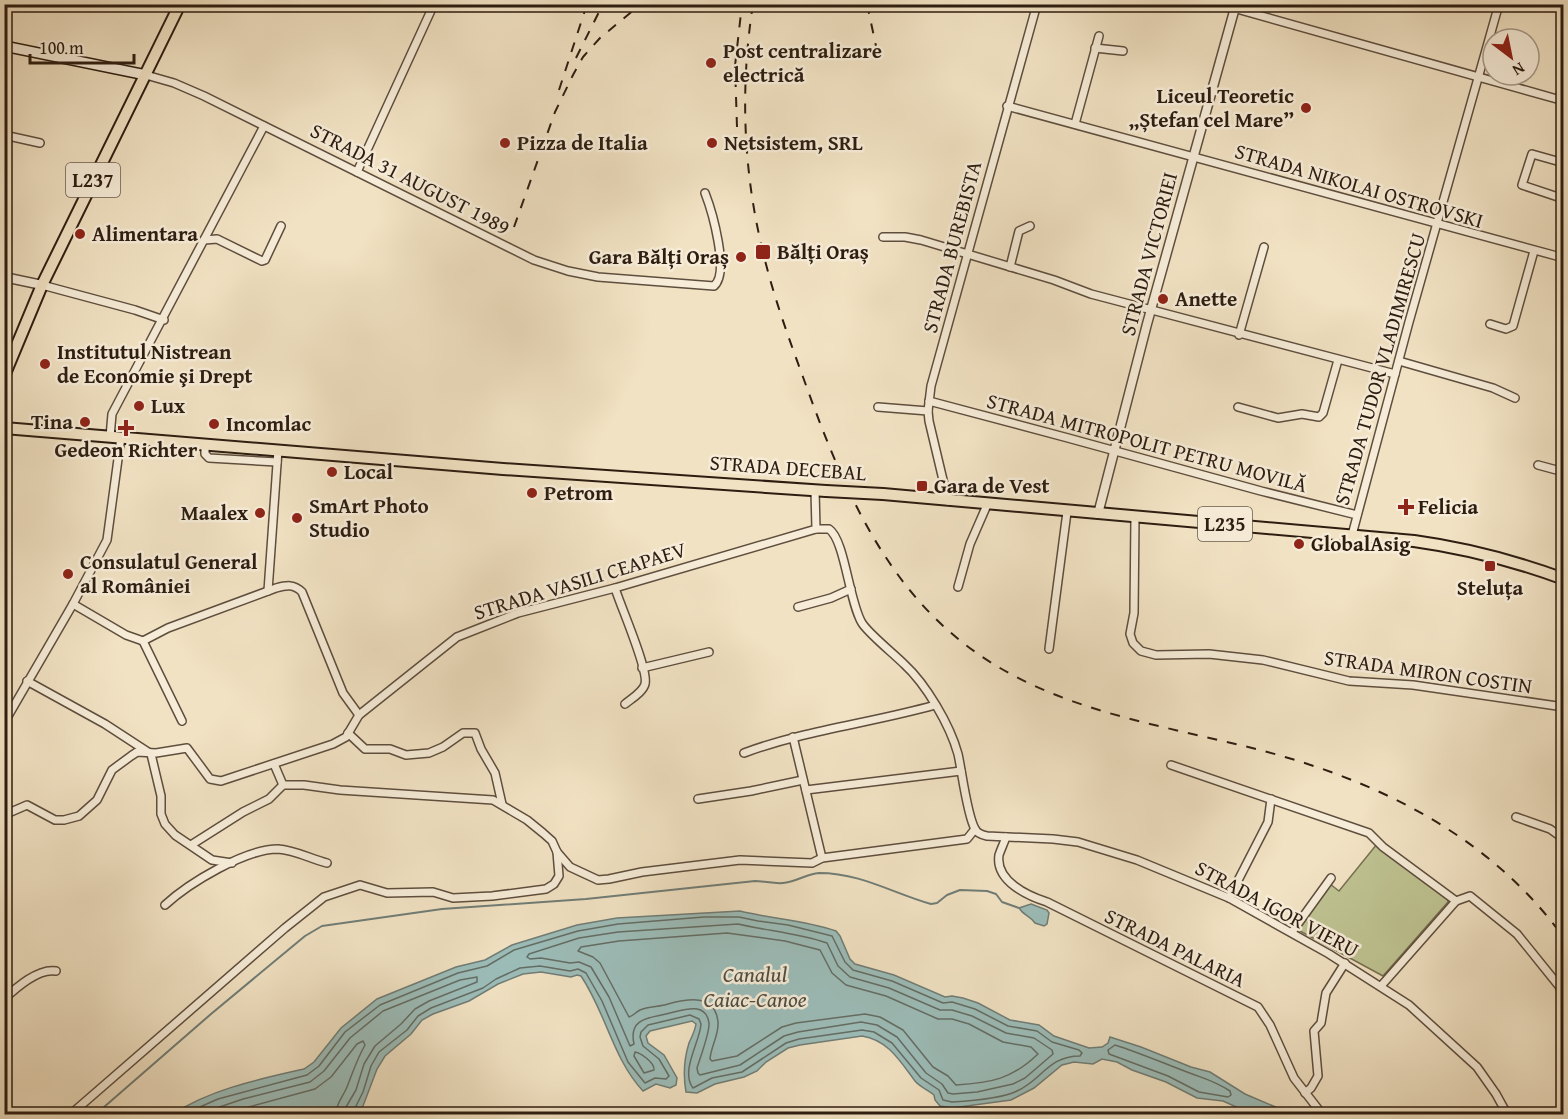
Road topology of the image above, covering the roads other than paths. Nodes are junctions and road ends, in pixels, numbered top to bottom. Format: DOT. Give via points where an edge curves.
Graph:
graph roads {
  1 [pos="180,4"];
  2 [pos="434,4"];
  3 [pos="1036,4"];
  4 [pos="1219,4"];
  5 [pos="1499,4"];
  6 [pos="1236,7"];
  7 [pos="1099,36"];
  8 [pos="4,46"];
  9 [pos="1095,48"];
  10 [pos="1123,51"];
  11 [pos="146,75"];
  12 [pos="1479,77"];
  13 [pos="1563,101"];
  14 [pos="1007,106"];
  15 [pos="1075,124"];
  16 [pos="264,126"];
  17 [pos="4,135"];
  18 [pos="40,143"];
  19 [pos="1195,157"];
  20 [pos="1563,163"];
  21 [pos="357,172"];
  22 [pos="705,193"];
  23 [pos="1563,199"];
  24 [pos="1438,224"];
  25 [pos="281,226"];
  26 [pos="1030,226"];
  27 [pos="883,237"];
  28 [pos="204,240"];
  29 [pos="4,247"];
  30 [pos="1264,247"];
  31 [pos="1534,251"];
  32 [pos="969,255"];
  33 [pos="1563,258"];
  34 [pos="1010,267"];
  35 [pos="4,268"];
  36 [pos="4,277"];
  37 [pos="42,285"];
  38 [pos="1151,311"];
  39 [pos="164,320"];
  40 [pos="1490,324"];
  41 [pos="1239,335"];
  42 [pos="1338,360"];
  43 [pos="1399,361"];
  44 [pos="1395,374"];
  45 [pos="4,376"];
  46 [pos="1515,398"];
  47 [pos="929,401"];
  48 [pos="878,407"];
  49 [pos="1238,407"];
  50 [pos="928,411"];
  51 [pos="4,428"];
  52 [pos="110,437"];
  53 [pos="121,437"];
  54 [pos="205,444"];
  55 [pos="278,450"];
  56 [pos="1113,451"];
  57 [pos="277,462"];
  58 [pos="1538,465"];
  59 [pos="1563,472"];
  60 [pos="820,490"];
  61 [pos="948,501"];
  62 [pos="987,505"];
  63 [pos="1067,512"];
  64 [pos="1098,514"];
  65 [pos="1357,515"];
  66 [pos="1135,517"];
  67 [pos="816,528"];
  68 [pos="1352,535"];
  69 [pos="1563,579"];
  70 [pos="958,587"];
  71 [pos="615,588"];
  72 [pos="851,589"];
  73 [pos="268,591"];
  74 [pos="73,604"];
  75 [pos="798,607"];
  76 [pos="143,641"];
  77 [pos="1050,648"];
  78 [pos="708,652"];
  79 [pos="642,668"];
  80 [pos="27,681"];
  81 [pos="625,704"];
  82 [pos="935,705"];
  83 [pos="1563,707"];
  84 [pos="358,716"];
  85 [pos="182,721"];
  86 [pos="4,723"];
  87 [pos="348,734"];
  88 [pos="793,737"];
  89 [pos="151,753"];
  90 [pos="744,753"];
  91 [pos="274,764"];
  92 [pos="1172,765"];
  93 [pos="961,771"];
  94 [pos="803,780"];
  95 [pos="283,785"];
  96 [pos="806,790"];
  97 [pos="699,799"];
  98 [pos="1271,799"];
  99 [pos="504,806"];
  100 [pos="4,815"];
  101 [pos="1516,817"];
  102 [pos="975,829"];
  103 [pos="1006,837"];
  104 [pos="1563,839"];
  105 [pos="191,845"];
  106 [pos="557,852"];
  107 [pos="822,858"];
  108 [pos="232,863"];
  109 [pos="327,863"];
  110 [pos="1330,878"];
  111 [pos="1229,898"];
  112 [pos="1456,902"];
  113 [pos="165,905"];
  114 [pos="1292,932"];
  115 [pos="1345,963"];
  116 [pos="56,971"];
  117 [pos="1381,986"];
  118 [pos="1563,996"];
  119 [pos="4,999"];
  120 [pos="1305,1093"];
  121 [pos="71,1114"];
  122 [pos="1322,1114"];
  123 [pos="1507,1114"];
  1 -- 11 [label="main road, L237"];
  2 -- 21 [label="street"];
  3 -- 14 [label="street, STRADA BUREBISTA"];
  4 -- 6 [label="street"];
  5 -- 12 [label="street, STRADA TUDOR VLADIMIRESCU"];
  6 -- 12 [label="street"];
  6 -- 19 [label="street, STRADA VICTORIEI"];
  7 -- 9 [label="street"];
  8 -- 11 [label="main road, STRADA 31 AUGUST 1989"];
  9 -- 10 [label="street"];
  9 -- 15 [label="street"];
  11 -- 16 [label="street, STRADA 31 AUGUST 1989" via="187,88"];
  11 -- 37 [label="main road, L237"];
  12 -- 13 [label="street"];
  12 -- 24 [label="street, STRADA TUDOR VLADIMIRESCU"];
  14 -- 15 [label="street, STRADA NIKOLAI OSTROVSKI"];
  14 -- 32 [label="street, STRADA BUREBISTA"];
  15 -- 19 [label="street, STRADA NIKOLAI OSTROVSKI"];
  16 -- 21 [label="street, STRADA 31 AUGUST 1989"];
  16 -- 28 [label="street"];
  17 -- 18 [label="street"];
  19 -- 24 [label="street, STRADA NIKOLAI OSTROVSKI"];
  19 -- 38 [label="street, STRADA VICTORIEI"];
  20 -- 23 [label="street" via="1532,154 1522,185"];
  21 -- 22 [label="street, STRADA 31 AUGUST 1989" via="550,266 604,278 712,287 719,283 721,275 715,224"];
  24 -- 31 [label="street, STRADA NIKOLAI OSTROVSKI"];
  24 -- 43 [label="street, STRADA TUDOR VLADIMIRESCU"];
  25 -- 28 [label="street" via="262,261 216,239"];
  26 -- 34 [label="street" via="1019,231"];
  27 -- 32 [label="street" via="912,238"];
  28 -- 39 [label="street"];
  29 -- 35 [label="street"];
  30 -- 41 [label="street"];
  31 -- 33 [label="street, STRADA NIKOLAI OSTROVSKI"];
  31 -- 40 [label="street" via="1514,326"];
  32 -- 34 [label="street"];
  32 -- 47 [label="street, STRADA BUREBISTA"];
  34 -- 38 [label="street"];
  36 -- 37 [label="street"];
  37 -- 39 [label="street"];
  37 -- 45 [label="main road, L237"];
  38 -- 41 [label="street"];
  38 -- 56 [label="street, STRADA VICTORIEI"];
  39 -- 52 [label="street" via="112,414"];
  41 -- 42 [label="street"];
  42 -- 44 [label="street"];
  42 -- 49 [label="street" via="1323,413 1318,417 1302,414 1278,418"];
  43 -- 44 [label="street, STRADA TUDOR VLADIMIRESCU"];
  43 -- 46 [label="street"];
  44 -- 65 [label="street, STRADA TUDOR VLADIMIRESCU"];
  47 -- 50 [label="street, STRADA BUREBISTA"];
  47 -- 56 [label="street, STRADA MITROPOLIT PETRU MOVILĂ"];
  48 -- 50 [label="street"];
  50 -- 61 [label="street, STRADA BUREBISTA"];
  51 -- 52 [label="main road, STRADA DECEBAL / L235"];
  52 -- 53 [label="main road, STRADA DECEBAL / L235"];
  53 -- 54 [label="main road, STRADA DECEBAL / L235"];
  53 -- 74 [label="street" via="109,534"];
  54 -- 55 [label="main road, STRADA DECEBAL / L235"];
  54 -- 57 [label="street" via="208,458"];
  55 -- 57 [label="street"];
  55 -- 60 [label="main road, STRADA DECEBAL / L235"];
  56 -- 64 [label="street, STRADA VICTORIEI"];
  56 -- 65 [label="street, STRADA MITROPOLIT PETRU MOVILĂ"];
  57 -- 73 [label="street"];
  58 -- 59 [label="street"];
  60 -- 61 [label="main road, STRADA DECEBAL / L235, bridge"];
  60 -- 67 [label="street"];
  61 -- 62 [label="main road, STRADA DECEBAL / L235"];
  62 -- 63 [label="main road, STRADA DECEBAL / L235"];
  62 -- 70 [label="street" via="970,544"];
  63 -- 64 [label="main road, STRADA DECEBAL / L235"];
  63 -- 77 [label="street"];
  64 -- 66 [label="main road, STRADA DECEBAL / L235"];
  65 -- 68 [label="street, STRADA TUDOR VLADIMIRESCU"];
  66 -- 68 [label="main road, STRADA DECEBAL / L235"];
  66 -- 83 [label="street, STRADA MIRON COSTIN" via="1134,613 1130,634 1141,651 1263,660 1349,681"];
  67 -- 71 [label="street, STRADA VASILI CEAPAEV"];
  67 -- 72 [label="street" via="829,529 837,539"];
  68 -- 69 [label="main road, STRADA DECEBAL / L235" via="1460,549"];
  71 -- 79 [label="street"];
  71 -- 84 [label="street, STRADA VASILI CEAPAEV" via="518,613 457,637"];
  72 -- 75 [label="street"];
  72 -- 82 [label="street" via="863,625 918,678"];
  73 -- 76 [label="street"];
  73 -- 84 [label="street" via="288,585 302,592 343,693"];
  74 -- 76 [label="street"];
  74 -- 80 [label="street"];
  76 -- 85 [label="street"];
  78 -- 79 [label="street"];
  79 -- 81 [label="street" via="644,686"];
  80 -- 86 [label="street"];
  80 -- 89 [label="street"];
  82 -- 88 [label="street"];
  82 -- 93 [label="street" via="957,751"];
  84 -- 87 [label="street, STRADA VASILI CEAPAEV"];
  87 -- 91 [label="street" via="333,744"];
  87 -- 99 [label="street" via="365,749 390,749 406,755 434,752 457,736 475,733 495,773"];
  88 -- 90 [label="street"];
  88 -- 94 [label="street"];
  89 -- 91 [label="street" via="184,747 215,781"];
  89 -- 100 [label="street" via="137,752 115,767 97,800 79,816 55,820 27,806"];
  89 -- 105 [label="street" via="163,820 175,835"];
  91 -- 95 [label="street"];
  92 -- 98 [label="street"];
  93 -- 96 [label="street"];
  93 -- 102 [label="street"];
  94 -- 96 [label="street"];
  94 -- 97 [label="street"];
  95 -- 99 [label="street" via="493,800"];
  95 -- 105 [label="street" via="269,799"];
  96 -- 107 [label="street"];
  98 -- 111 [label="street" via="1268,822"];
  98 -- 112 [label="street" via="1369,833"];
  99 -- 106 [label="street" via="534,825 552,841"];
  101 -- 104 [label="street" via="1550,829"];
  102 -- 103 [label="street, STRADA IGOR VIERU" via="982,835"];
  102 -- 107 [label="street" via="967,838"];
  103 -- 111 [label="street, STRADA IGOR VIERU" via="1078,842 1164,870"];
  103 -- 120 [label="street, STRADA PALARIA" via="999,855 1001,870 1026,894 1258,1007"];
  105 -- 108 [label="street" via="212,860"];
  106 -- 107 [label="street" via="570,867 598,880 709,863 812,863"];
  106 -- 121 [label="street" via="559,876 546,889 453,898 433,892 387,893 360,885 324,897"];
  108 -- 109 [label="street" via="276,849"];
  108 -- 113 [label="street" via="197,880"];
  110 -- 114 [label="street"];
  111 -- 114 [label="street, STRADA IGOR VIERU"];
  112 -- 117 [label="street"];
  112 -- 118 [label="street" via="1470,896 1497,916 1517,934"];
  114 -- 115 [label="street, STRADA IGOR VIERU"];
  115 -- 117 [label="street, STRADA IGOR VIERU"];
  115 -- 120 [label="street" via="1326,993 1320,1023 1314,1031 1318,1076"];
  116 -- 119 [label="street" via="41,973"];
  117 -- 123 [label="street, STRADA IGOR VIERU" via="1409,1005 1477,1067"];
  120 -- 122 [label="street, STRADA PALARIA"];
}
